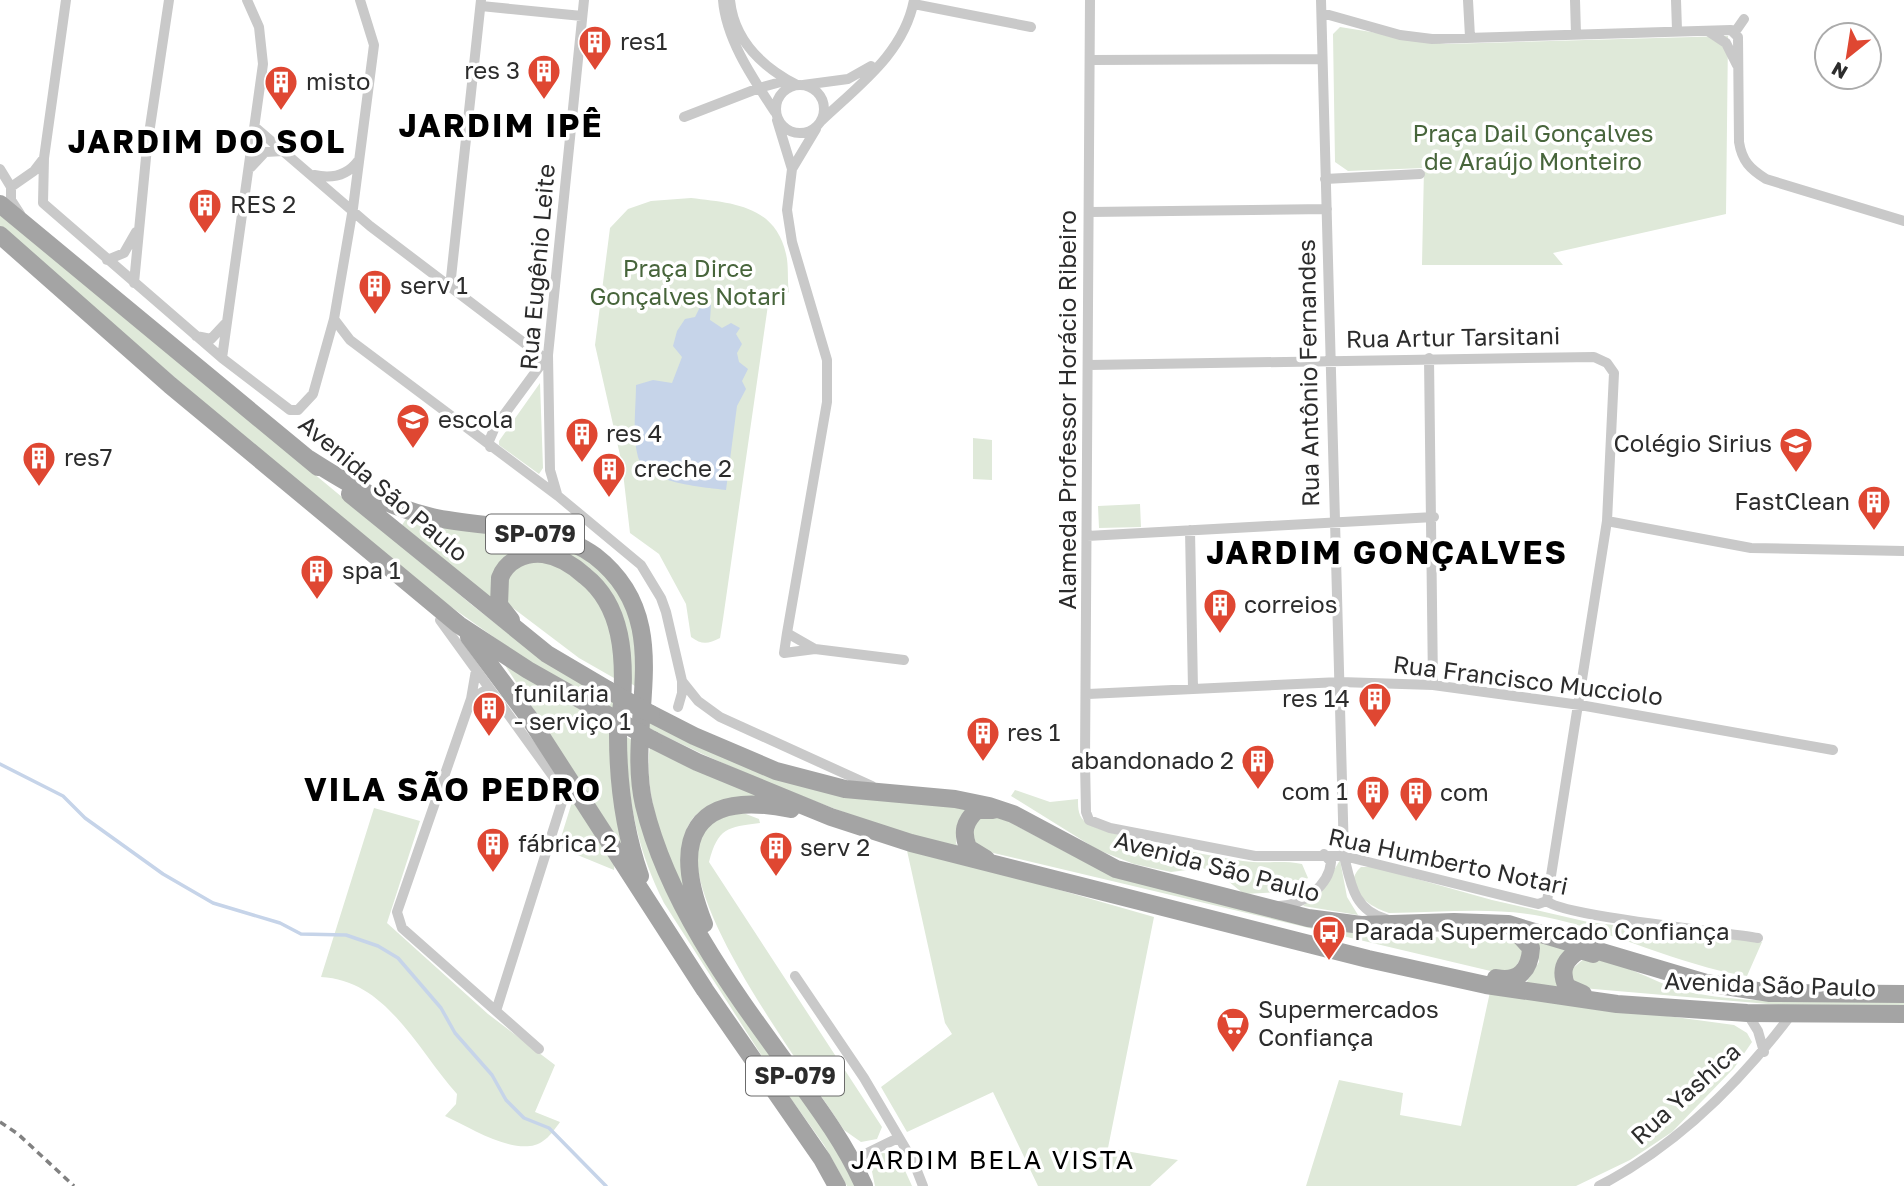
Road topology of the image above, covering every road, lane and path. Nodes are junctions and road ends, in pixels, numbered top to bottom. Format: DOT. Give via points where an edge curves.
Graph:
graph roads {
  1 [pos="66,0"];
  2 [pos="169,0"];
  3 [pos="247,0"];
  4 [pos="360,0"];
  5 [pos="584,0"];
  6 [pos="723,0"];
  7 [pos="730,0"];
  8 [pos="1090,0"];
  9 [pos="1321,0"];
  10 [pos="1468,0"];
  11 [pos="1574,0"];
  12 [pos="1676,0"];
  13 [pos="914,2"];
  14 [pos="481,3"];
  15 [pos="1322,13"];
  16 [pos="582,16"];
  17 [pos="1739,18"];
  18 [pos="1031,27"];
  19 [pos="1677,30"];
  20 [pos="1705,30"];
  21 [pos="1733,31"];
  22 [pos="905,32"];
  23 [pos="1576,34"];
  24 [pos="1470,37"];
  25 [pos="1322,59"];
  26 [pos="1091,60"];
  27 [pos="1738,68"];
  28 [pos="796,83"];
  29 [pos="760,88"];
  30 [pos="776,116"];
  31 [pos="684,117"];
  32 [pos="820,123"];
  33 [pos="256,128"];
  34 [pos="284,151"];
  35 [pos="44,158"];
  36 [pos="359,158"];
  37 [pos="792,169"];
  38 [pos="249,170"];
  39 [pos="1420,174"];
  40 [pos="313,175"];
  41 [pos="4,179"];
  42 [pos="1325,179"];
  43 [pos="0,204"];
  44 [pos="353,208"];
  45 [pos="1327,209"];
  46 [pos="1090,212"];
  47 [pos="1904,221"];
  48 [pos="139,226"];
  49 [pos="32,230"];
  50 [pos="0,235"];
  51 [pos="107,260"];
  52 [pos="134,283"];
  53 [pos="450,287"];
  54 [pos="228,318"];
  55 [pos="334,319"];
  56 [pos="196,336"];
  57 [pos="547,357"];
  58 [pos="222,358"];
  59 [pos="1429,358"];
  60 [pos="1332,361"];
  61 [pos="1089,365"];
  62 [pos="490,447"];
  63 [pos="309,459"];
  64 [pos="558,496"];
  65 [pos="1434,517"];
  66 [pos="1607,521"];
  67 [pos="1334,522"];
  68 [pos="1190,530"];
  69 [pos="1087,536"];
  70 [pos="1904,551"];
  71 [pos="450,621"];
  72 [pos="787,633"];
  73 [pos="533,643"];
  74 [pos="815,649"];
  75 [pos="904,660"];
  76 [pos="476,670"];
  77 [pos="681,681"];
  78 [pos="1340,682"];
  79 [pos="1433,685"];
  80 [pos="489,688"];
  81 [pos="1193,689"];
  82 [pos="1088,694"];
  83 [pos="471,699"];
  84 [pos="698,701"];
  85 [pos="1580,705"];
  86 [pos="678,707"];
  87 [pos="650,716"];
  88 [pos="1833,750"];
  89 [pos="895,794"];
  90 [pos="1013,814"];
  91 [pos="831,817"];
  92 [pos="1089,820"];
  93 [pos="1324,854"];
  94 [pos="1345,856"];
  95 [pos="1022,871"];
  96 [pos="1547,901"];
  97 [pos="1251,905"];
  98 [pos="653,909"];
  99 [pos="1402,923"];
  100 [pos="1508,924"];
  101 [pos="1758,938"];
  102 [pos="1394,964"];
  103 [pos="722,969"];
  104 [pos="795,976"];
  105 [pos="1706,983"];
  106 [pos="1904,994"];
  107 [pos="1616,1004"];
  108 [pos="496,1011"];
  109 [pos="1793,1012"];
  110 [pos="1747,1013"];
  111 [pos="1904,1014"];
  112 [pos="540,1049"];
  113 [pos="1764,1052"];
  114 [pos="898,1138"];
  115 [pos="853,1160"];
  116 [pos="836,1186"];
  117 [pos="864,1186"];
  118 [pos="923,1186"];
  119 [pos="1599,1186"];
  1 -- 35 [label="street"];
  2 -- 48 [label="street"];
  3 -- 33 [label="street" via="263,45"];
  4 -- 36 [label="street" via="374,45"];
  5 -- 16 [label="street, Rua Eugênio Leite"];
  6 -- 29 [label="street" via="727,22"];
  7 -- 28 [label="street" via="749,49 765,65"];
  8 -- 26 [label="street, Alameda Professor Horácio Ribeiro"];
  9 -- 15 [label="street, Rua Antônio Fernandes"];
  10 -- 24 [label="street"];
  11 -- 23 [label="street"];
  12 -- 19 [label="street"];
  13 -- 18 [label="street"];
  13 -- 22 [label="street"];
  14 -- 16 [label="street"];
  14 -- 53 [label="street"];
  15 -- 24 [label="street" via="1400,35"];
  15 -- 25 [label="street, Rua Antônio Fernandes"];
  16 -- 57 [label="street, Rua Eugênio Leite"];
  17 -- 21 [label="street"];
  19 -- 20 [label="street"];
  19 -- 23 [label="street"];
  20 -- 21 [label="street"];
  20 -- 27 [label="street" via="1726,43"];
  21 -- 27 [label="street"];
  22 -- 28 [label="street" via="867,70 848,79"];
  22 -- 32 [label="street" via="887,58"];
  23 -- 24 [label="street"];
  25 -- 26 [label="street"];
  25 -- 42 [label="street, Rua Antônio Fernandes"];
  26 -- 46 [label="street, Alameda Professor Horácio Ribeiro"];
  27 -- 47 [label="street" via="1739,142 1750,169 1766,179"];
  28 -- 29 [label="street"];
  28 -- 30 [label="street" via="780,94"];
  28 -- 32 [label="street" via="820,95 824,108"];
  29 -- 30 [label="street"];
  29 -- 31 [label="street"];
  30 -- 32 [label="street" via="782,127 797,134"];
  30 -- 37 [label="street"];
  32 -- 37 [label="street"];
  33 -- 34 [label="street"];
  33 -- 38 [label="street"];
  34 -- 38 [label="street" via="264,152"];
  34 -- 40 [label="street"];
  35 -- 41 [label="street" via="34,171"];
  35 -- 51 [label="street" via="41,194 46,209"];
  36 -- 40 [label="street" via="341,175"];
  36 -- 44 [label="street"];
  37 -- 72 [label="street" via="787,210 827,360 827,402"];
  38 -- 54 [label="street"];
  39 -- 42 [label="street"];
  40 -- 44 [label="street"];
  41 -- 49 [label="street" via="15,207"];
  42 -- 45 [label="street, Rua Antônio Fernandes"];
  43 -- 49 [label="main road, Avenida São Paulo"];
  44 -- 53 [label="street"];
  44 -- 55 [label="street"];
  45 -- 46 [label="street"];
  45 -- 60 [label="street, Rua Antônio Fernandes"];
  46 -- 61 [label="street, Alameda Professor Horácio Ribeiro"];
  48 -- 51 [label="street" via="124,253"];
  48 -- 52 [label="street"];
  49 -- 63 [label="main road, Avenida São Paulo"];
  50 -- 71 [label="main road, Avenida São Paulo"];
  51 -- 52 [label="street"];
  52 -- 56 [label="street"];
  53 -- 57 [label="street"];
  54 -- 56 [label="street" via="211,339"];
  54 -- 58 [label="street"];
  55 -- 58 [label="street" via="313,394 298,410 281,407"];
  55 -- 62 [label="street" via="350,340"];
  56 -- 58 [label="street"];
  57 -- 62 [label="street" via="495,428"];
  57 -- 64 [label="street, Rua Eugênio Leite" via="550,470"];
  59 -- 60 [label="street, Rua Artur Tarsitani"];
  59 -- 65 [label="street"];
  59 -- 66 [label="street, Rua Artur Tarsitani" via="1594,357 1607,363 1614,373"];
  60 -- 61 [label="street, Rua Artur Tarsitani"];
  60 -- 67 [label="street, Rua Antônio Fernandes"];
  61 -- 69 [label="street, Alameda Professor Horácio Ribeiro"];
  62 -- 64 [label="street"];
  63 -- 73 [label="main road, Avenida São Paulo"];
  63 -- 87 [label="main road, SP-079" via="390,505 437,518 550,536 597,558 626,590 642,630"];
  64 -- 77 [label="street" via="632,555 649,576 666,612"];
  65 -- 67 [label="street"];
  65 -- 79 [label="street"];
  66 -- 70 [label="street" via="1751,548"];
  66 -- 85 [label="street"];
  67 -- 68 [label="street"];
  67 -- 78 [label="street, Rua Antônio Fernandes"];
  68 -- 69 [label="street"];
  68 -- 81 [label="street"];
  69 -- 82 [label="street, Alameda Professor Horácio Ribeiro"];
  71 -- 76 [label="street"];
  71 -- 91 [label="main road, Avenida São Paulo, bridge" via="653,740"];
  71 -- 98 [label="main road, SP-079" via="530,719"];
  72 -- 74 [label="street"];
  72 -- 74 [label="street" via="784,653"];
  73 -- 87 [label="main road, Avenida São Paulo, bridge"];
  73 -- 98 [label="main road, SP-079" via="499,605 498,584 501,573 516,559 544,554 591,580 612,611 622,648 618,727 622,808 630,846"];
  74 -- 75 [label="street"];
  76 -- 80 [label="street"];
  76 -- 83 [label="street"];
  77 -- 84 [label="street"];
  77 -- 86 [label="street"];
  78 -- 79 [label="street, Rua Francisco Mucciolo"];
  78 -- 81 [label="street, Rua Francisco Mucciolo"];
  78 -- 94 [label="street, Rua Antônio Fernandes"];
  79 -- 85 [label="street, Rua Francisco Mucciolo"];
  80 -- 83 [label="street"];
  80 -- 108 [label="street" via="560,786 562,799"];
  81 -- 82 [label="street, Rua Francisco Mucciolo"];
  82 -- 92 [label="street, Alameda Professor Horácio Ribeiro" via="1085,762"];
  83 -- 108 [label="street" via="397,912 402,928"];
  84 -- 86 [label="street"];
  84 -- 89 [label="street" via="733,724"];
  85 -- 88 [label="street, Rua Francisco Mucciolo"];
  85 -- 96 [label="street"];
  86 -- 87 [label="street"];
  87 -- 89 [label="main road, Avenida São Paulo" via="776,771 845,789"];
  87 -- 103 [label="main road, SP-079" via="640,741 643,802 671,886"];
  89 -- 90 [label="main road, Avenida São Paulo" via="955,799"];
  90 -- 95 [label="main road" via="977,810 968,818 964,837 975,853"];
  90 -- 97 [label="main road, Avenida São Paulo" via="1116,869"];
  91 -- 95 [label="main road, Avenida São Paulo" via="911,844"];
  91 -- 103 [label="main road, SP-079" via="750,803 718,810 702,821 690,840 687,863 694,897"];
  92 -- 93 [label="street, Rua Humberto Notari" via="1255,856"];
  93 -- 94 [label="street, Rua Humberto Notari"];
  93 -- 97 [label="street" via="1331,862 1330,872 1306,898 1283,906"];
  94 -- 96 [label="street, Rua Humberto Notari" via="1451,876 1538,904"];
  94 -- 99 [label="street, Rua Antônio Fernandes" via="1358,903 1373,915"];
  95 -- 102 [label="main road, Avenida São Paulo"];
  96 -- 101 [label="street, Rua Humberto Notari" via="1554,908"];
  97 -- 99 [label="main road, Avenida São Paulo" via="1335,923"];
  98 -- 116 [label="main road, SP-079"];
  99 -- 100 [label="main road, Avenida São Paulo"];
  100 -- 102 [label="main road" via="1531,948 1531,962 1516,977 1503,980 1408,960"];
  100 -- 105 [label="main road, Avenida São Paulo"];
  102 -- 107 [label="main road, Avenida São Paulo" via="1486,985"];
  103 -- 115 [label="main road, SP-079"];
  104 -- 114 [label="street" via="864,1078"];
  105 -- 106 [label="main road, Avenida São Paulo" via="1770,993"];
  105 -- 107 [label="main road" via="1691,986 1580,950 1570,956 1563,971 1567,987"];
  107 -- 110 [label="main road, Avenida São Paulo"];
  108 -- 112 [label="street"];
  109 -- 110 [label="main road, Avenida São Paulo"];
  109 -- 111 [label="main road, Avenida São Paulo"];
  109 -- 113 [label="street, Rua Yashica"];
  110 -- 113 [label="street, Rua Yashica"];
  113 -- 119 [label="street, Rua Yashica" via="1679,1135 1639,1165"];
  114 -- 115 [label="street"];
  114 -- 118 [label="street"];
  115 -- 117 [label="main road, SP-079"];
}
